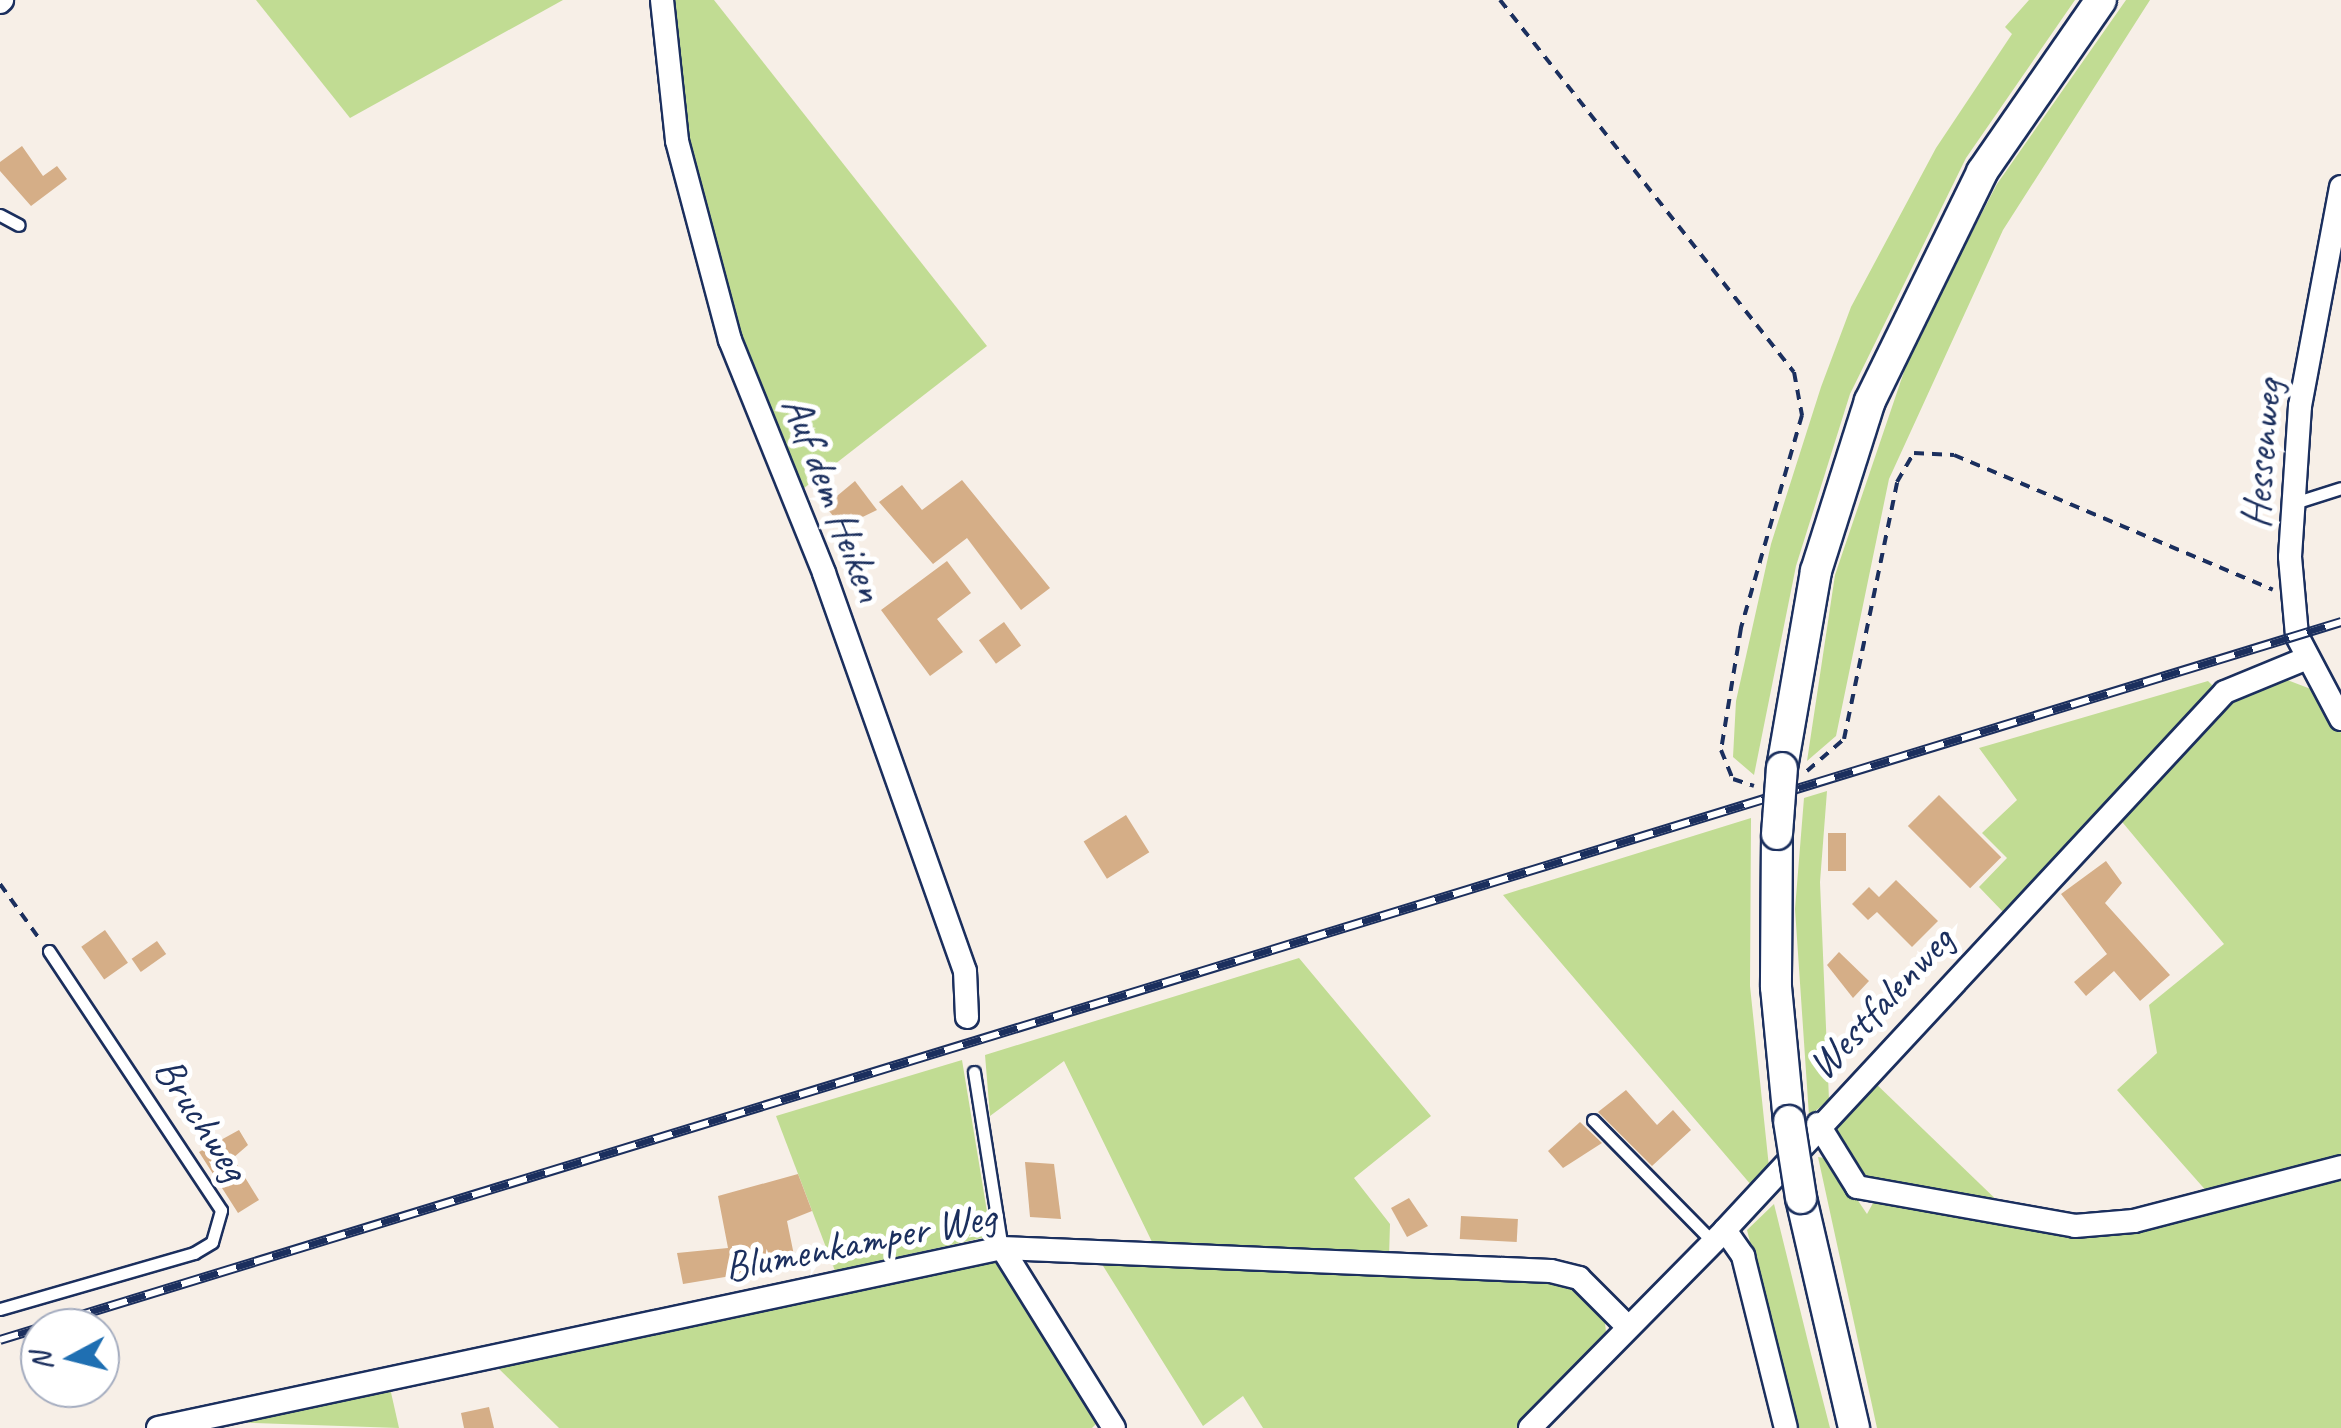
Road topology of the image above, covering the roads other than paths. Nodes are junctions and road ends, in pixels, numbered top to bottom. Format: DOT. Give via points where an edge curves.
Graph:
graph roads {
  1 [pos="662,0"];
  2 [pos="2101,0"];
  3 [pos="2341,187"];
  4 [pos="0,215"];
  5 [pos="20,224"];
  6 [pos="2341,488"];
  7 [pos="2291,504"];
  8 [pos="2305,660"];
  9 [pos="2341,719"];
  10 [pos="49,951"];
  11 [pos="967,1016"];
  12 [pos="974,1072"];
  13 [pos="1593,1120"];
  14 [pos="1804,1122"];
  15 [pos="2341,1167"];
  16 [pos="1719,1236"];
  17 [pos="1002,1248"];
  18 [pos="0,1309"];
  19 [pos="1628,1327"];
  20 [pos="158,1428"];
  21 [pos="1114,1428"];
  22 [pos="1530,1428"];
  23 [pos="1786,1428"];
  24 [pos="1854,1428"];
  1 -- 11 [label="street, Auf dem Heiken" via="677,141 730,340 824,574 965,971"];
  2 -- 14 [label="main road, bridge" via="1962,206 1870,401 1816,571 1777,834 1776,986"];
  3 -- 7 [label="street, Hessenweg" via="2300,406"];
  4 -- 5 [label="lane"];
  6 -- 7 [label="lane"];
  7 -- 8 [label="street, Hessenweg" via="2292,595"];
  8 -- 9 [label="street, Hessenweg"];
  8 -- 14 [label="street, Westfalenweg" via="2226,692"];
  10 -- 18 [label="lane, Bruchweg" via="221,1210 212,1242 194,1253"];
  12 -- 17 [label="lane"];
  13 -- 16 [label="lane"];
  14 -- 15 [label="street" via="1857,1187 2075,1226 2134,1221"];
  14 -- 16 [label="street, Westfalenweg"];
  14 -- 24 [label="main road, bridge" via="1801,1198"];
  16 -- 19 [label="street, Westfalenweg"];
  16 -- 23 [label="street" via="1743,1256"];
  17 -- 19 [label="street, Blumenkamper Weg" via="1552,1271 1579,1278"];
  17 -- 20 [label="street, Blumenkamper Weg"];
  17 -- 21 [label="street"];
  19 -- 22 [label="street, Westfalenweg"];
}
